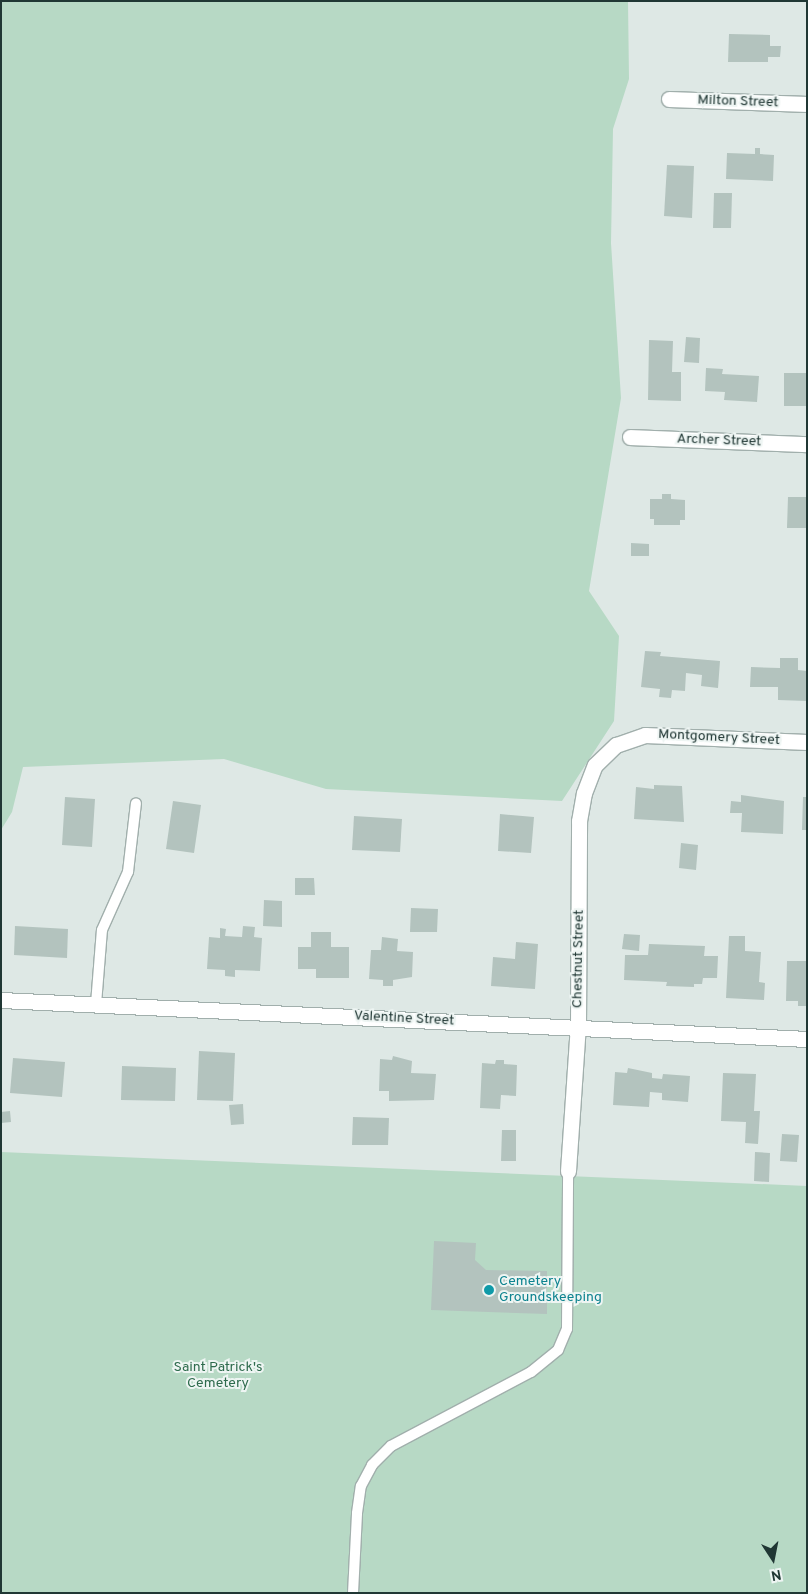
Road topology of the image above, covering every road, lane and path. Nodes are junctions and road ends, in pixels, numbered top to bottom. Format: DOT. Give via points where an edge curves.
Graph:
graph roads {
  1 [pos="669,99"];
  2 [pos="807,104"];
  3 [pos="630,437"];
  4 [pos="807,444"];
  5 [pos="807,742"];
  6 [pos="606,752"];
  7 [pos="136,803"];
  8 [pos="1,1000"];
  9 [pos="96,1004"];
  10 [pos="578,1026"];
  11 [pos="807,1039"];
  12 [pos="568,1172"];
  13 [pos="354,1593"];
  1 -- 2 [label="street, Milton Street"];
  3 -- 4 [label="street, Archer Street"];
  5 -- 6 [label="street, Montgomery Street" via="656,734 630,739"];
  6 -- 10 [label="street, Chestnut Street" via="589,779 579,821"];
  7 -- 9 [label="lane" via="128,872 102,930"];
  8 -- 9 [label="street, Valentine Street"];
  9 -- 10 [label="street, Valentine Street"];
  10 -- 11 [label="street, Valentine Street"];
  10 -- 12 [label="street, Chestnut Street"];
  12 -- 13 [label="lane" via="566,1329 558,1350 531,1372 391,1446 372,1465 362,1486 357,1513"];
}
